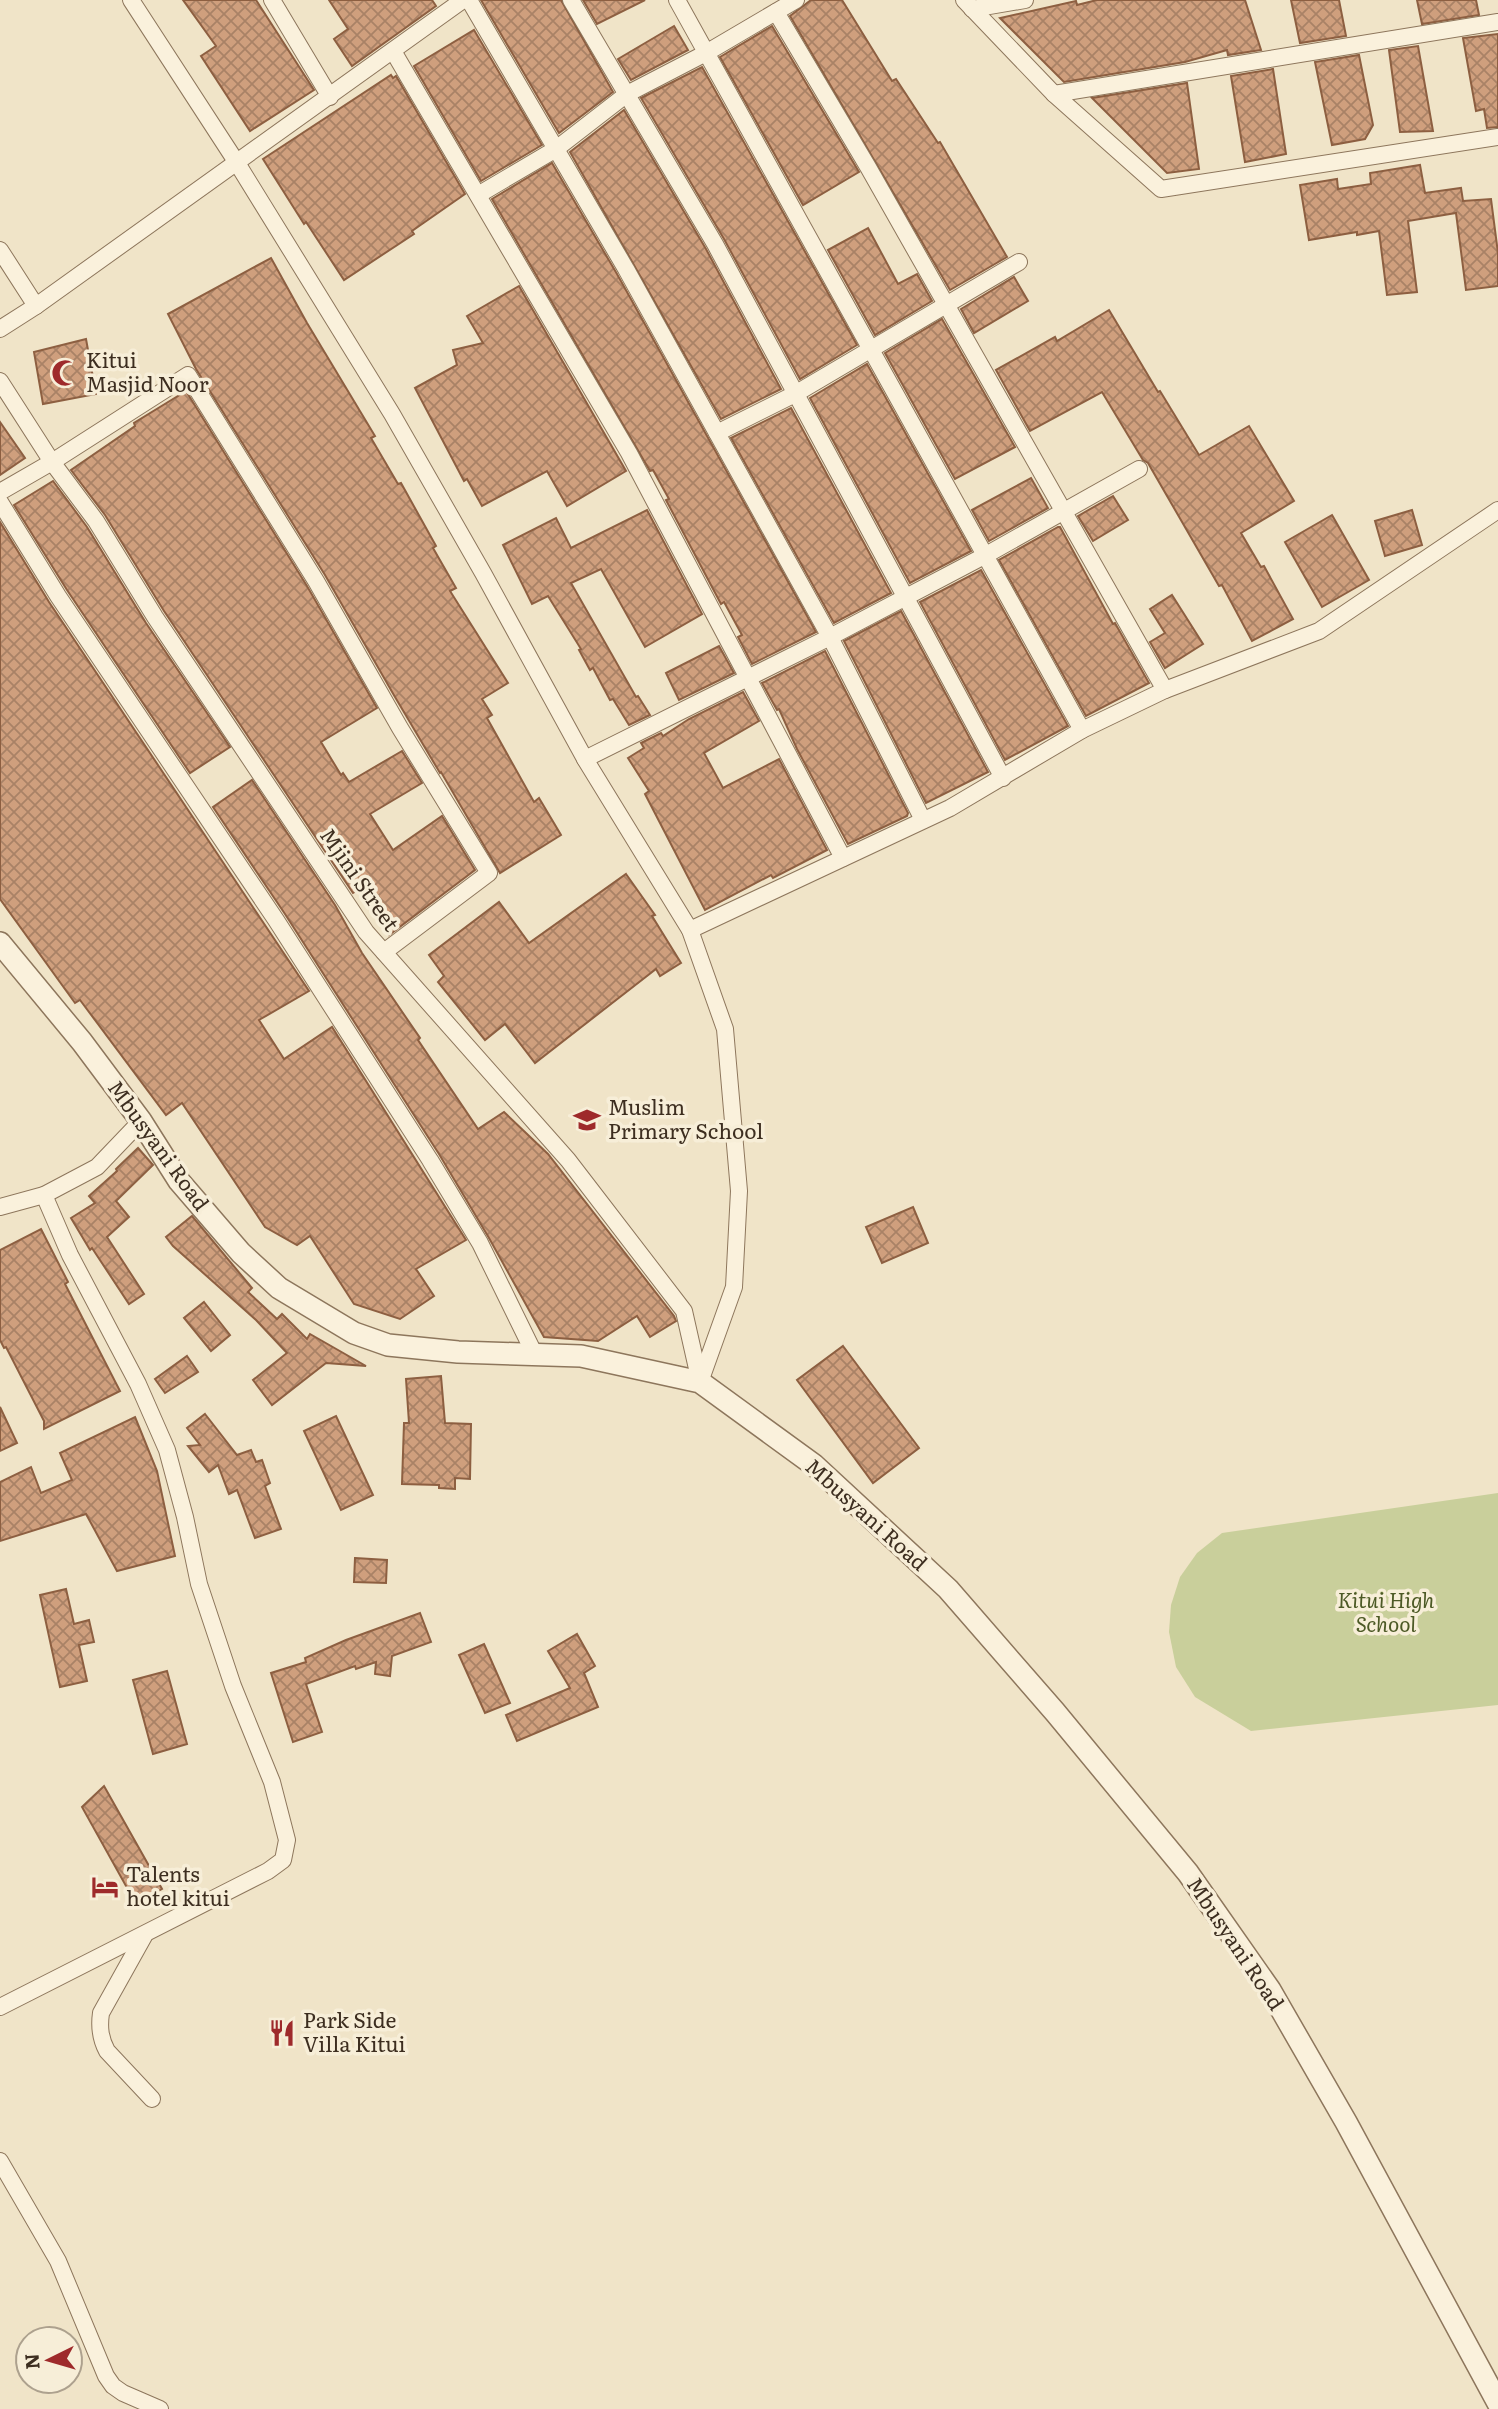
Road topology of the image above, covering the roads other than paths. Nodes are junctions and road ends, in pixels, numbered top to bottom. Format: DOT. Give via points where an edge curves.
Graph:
graph roads {
  1 [pos="131,0"];
  2 [pos="272,0"];
  3 [pos="463,0"];
  4 [pos="469,0"];
  5 [pos="571,0"];
  6 [pos="677,0"];
  7 [pos="796,0"];
  8 [pos="1025,0"];
  9 [pos="968,4"];
  10 [pos="776,12"];
  11 [pos="1498,22"];
  12 [pos="393,51"];
  13 [pos="706,53"];
  14 [pos="627,94"];
  15 [pos="1054,94"];
  16 [pos="330,97"];
  17 [pos="1498,137"];
  18 [pos="556,149"];
  19 [pos="237,163"];
  20 [pos="478,195"];
  21 [pos="0,250"];
  22 [pos="1020,262"];
  23 [pos="36,306"];
  24 [pos="946,307"];
  25 [pos="0,328"];
  26 [pos="870,350"];
  27 [pos="0,381"];
  28 [pos="795,394"];
  29 [pos="717,433"];
  30 [pos="52,462"];
  31 [pos="1139,469"];
  32 [pos="0,492"];
  33 [pos="0,502"];
  34 [pos="1498,510"];
  35 [pos="1064,513"];
  36 [pos="986,555"];
  37 [pos="904,597"];
  38 [pos="830,637"];
  39 [pos="749,680"];
  40 [pos="1165,690"];
  41 [pos="1082,730"];
  42 [pos="585,759"];
  43 [pos="1003,778"];
  44 [pos="923,820"];
  45 [pos="843,858"];
  46 [pos="690,930"];
  47 [pos="0,943"];
  48 [pos="384,952"];
  49 [pos="141,1121"];
  50 [pos="44,1195"];
  51 [pos="0,1207"];
  52 [pos="535,1355"];
  53 [pos="700,1382"];
  54 [pos="144,1936"];
  55 [pos="0,2007"];
  56 [pos="152,2099"];
  57 [pos="0,2161"];
  58 [pos="1498,2403"];
  59 [pos="160,2409"];
  1 -- 19 [label="street"];
  2 -- 16 [label="street"];
  3 -- 12 [label="street"];
  4 -- 18 [label="street"];
  5 -- 14 [label="street"];
  6 -- 13 [label="street"];
  7 -- 10 [label="street"];
  8 -- 9 [label="street"];
  9 -- 15 [label="street"];
  10 -- 13 [label="street"];
  10 -- 24 [label="street"];
  11 -- 15 [label="street"];
  12 -- 16 [label="street"];
  12 -- 20 [label="street"];
  13 -- 14 [label="street"];
  13 -- 26 [label="street"];
  14 -- 18 [label="street"];
  14 -- 28 [label="street"];
  15 -- 17 [label="street" via="1161,189"];
  16 -- 19 [label="street"];
  18 -- 20 [label="street"];
  18 -- 29 [label="street"];
  19 -- 23 [label="street"];
  19 -- 42 [label="street" via="392,414"];
  20 -- 39 [label="street" via="629,453"];
  21 -- 23 [label="street"];
  22 -- 24 [label="street"];
  23 -- 25 [label="street"];
  24 -- 26 [label="street"];
  24 -- 35 [label="street"];
  26 -- 28 [label="street"];
  26 -- 36 [label="street"];
  27 -- 30 [label="street, Mjini Street"];
  28 -- 29 [label="street"];
  28 -- 37 [label="street"];
  29 -- 38 [label="street"];
  30 -- 32 [label="street"];
  30 -- 48 [label="street, Mjini Street" via="96,521 366,932"];
  30 -- 48 [label="street" via="188,375 489,873"];
  31 -- 35 [label="street"];
  33 -- 52 [label="street" via="430,1160 480,1243"];
  34 -- 40 [label="street" via="1319,631"];
  35 -- 36 [label="street"];
  35 -- 40 [label="street"];
  36 -- 37 [label="street"];
  36 -- 41 [label="street"];
  37 -- 38 [label="street"];
  37 -- 43 [label="street"];
  38 -- 39 [label="street"];
  38 -- 44 [label="street"];
  39 -- 42 [label="street"];
  39 -- 45 [label="street"];
  40 -- 41 [label="street"];
  41 -- 43 [label="street"];
  42 -- 46 [label="street"];
  43 -- 44 [label="street"];
  44 -- 45 [label="street"];
  45 -- 46 [label="street"];
  46 -- 53 [label="street" via="725,1029 739,1191 734,1287"];
  47 -- 49 [label="street, Mbusyani Road"];
  48 -- 53 [label="street, Mjini Street" via="568,1160 684,1311"];
  49 -- 50 [label="street" via="97,1167"];
  49 -- 52 [label="street, Mbusyani Road" via="179,1181 241,1253 279,1288 330,1319 388,1345"];
  50 -- 51 [label="street"];
  50 -- 54 [label="street" via="167,1450 199,1584 272,1783 287,1840 283,1860 268,1871"];
  52 -- 53 [label="street, Mbusyani Road" via="581,1356"];
  53 -- 58 [label="street, Mbusyani Road" via="814,1465 948,1589 1188,1873 1270,1990"];
  54 -- 55 [label="street"];
  54 -- 56 [label="street" via="101,2013 100,2024 107,2051"];
  57 -- 59 [label="street" via="58,2261 113,2386"];
}
